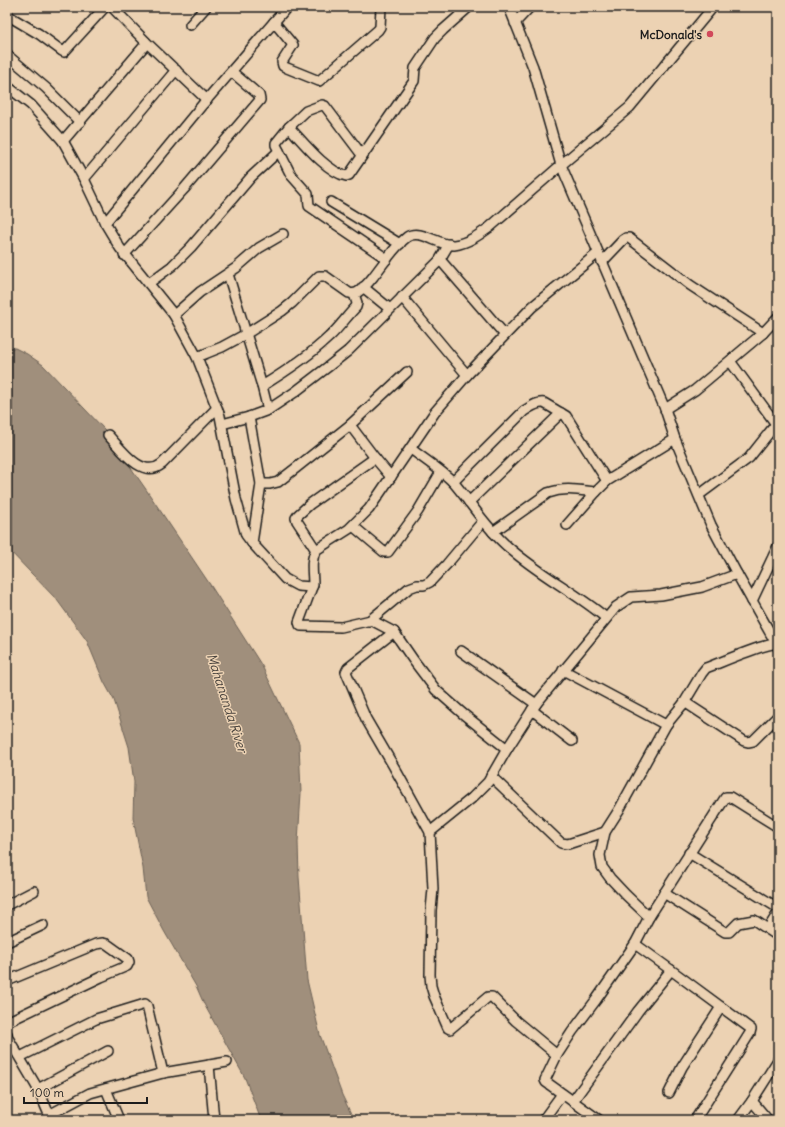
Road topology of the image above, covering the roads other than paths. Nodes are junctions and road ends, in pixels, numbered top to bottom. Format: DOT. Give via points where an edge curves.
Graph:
graph roads {
  1 [pos="105,7"];
  2 [pos="112,7"];
  3 [pos="206,7"];
  4 [pos="287,7"];
  5 [pos="381,7"];
  6 [pos="469,7"];
  7 [pos="509,7"];
  8 [pos="530,7"];
  9 [pos="713,7"];
  10 [pos="7,15"];
  11 [pos="274,22"];
  12 [pos="515,23"];
  13 [pos="190,25"];
  14 [pos="146,42"];
  15 [pos="7,55"];
  16 [pos="176,70"];
  17 [pos="232,72"];
  18 [pos="7,86"];
  19 [pos="208,100"];
  20 [pos="80,122"];
  21 [pos="289,127"];
  22 [pos="63,141"];
  23 [pos="279,151"];
  24 [pos="362,156"];
  25 [pos="560,164"];
  26 [pos="84,178"];
  27 [pos="331,202"];
  28 [pos="105,223"];
  29 [pos="283,234"];
  30 [pos="400,244"];
  31 [pos="449,244"];
  32 [pos="124,255"];
  33 [pos="600,258"];
  34 [pos="387,259"];
  35 [pos="439,261"];
  36 [pos="228,274"];
  37 [pos="149,283"];
  38 [pos="363,287"];
  39 [pos="354,294"];
  40 [pos="402,297"];
  41 [pos="390,310"];
  42 [pos="174,315"];
  43 [pos="778,317"];
  44 [pos="762,333"];
  45 [pos="246,334"];
  46 [pos="505,335"];
  47 [pos="196,357"];
  48 [pos="730,361"];
  49 [pos="407,372"];
  50 [pos="467,375"];
  51 [pos="262,386"];
  52 [pos="217,408"];
  53 [pos="665,409"];
  54 [pos="268,410"];
  55 [pos="561,413"];
  56 [pos="249,417"];
  57 [pos="222,424"];
  58 [pos="350,425"];
  59 [pos="777,425"];
  60 [pos="108,435"];
  61 [pos="676,439"];
  62 [pos="411,449"];
  63 [pos="375,458"];
  64 [pos="441,472"];
  65 [pos="391,477"];
  66 [pos="607,481"];
  67 [pos="453,482"];
  68 [pos="261,484"];
  69 [pos="596,492"];
  70 [pos="699,495"];
  71 [pos="469,502"];
  72 [pos="484,521"];
  73 [pos="567,525"];
  74 [pos="353,526"];
  75 [pos="493,532"];
  76 [pos="252,543"];
  77 [pos="778,546"];
  78 [pos="316,550"];
  79 [pos="737,574"];
  80 [pos="312,588"];
  81 [pos="752,601"];
  82 [pos="606,618"];
  83 [pos="369,621"];
  84 [pos="394,632"];
  85 [pos="777,645"];
  86 [pos="461,651"];
  87 [pos="563,670"];
  88 [pos="684,703"];
  89 [pos="534,707"];
  90 [pos="778,716"];
  91 [pos="666,725"];
  92 [pos="572,741"];
  93 [pos="507,749"];
  94 [pos="492,776"];
  95 [pos="778,827"];
  96 [pos="430,832"];
  97 [pos="605,832"];
  98 [pos="689,854"];
  99 [pos="34,891"];
  100 [pos="664,893"];
  101 [pos="7,906"];
  102 [pos="778,908"];
  103 [pos="778,913"];
  104 [pos="649,917"];
  105 [pos="43,924"];
  106 [pos="768,929"];
  107 [pos="778,936"];
  108 [pos="7,942"];
  109 [pos="635,944"];
  110 [pos="671,970"];
  111 [pos="7,981"];
  112 [pos="721,1007"];
  113 [pos="7,1022"];
  114 [pos="7,1037"];
  115 [pos="108,1051"];
  116 [pos="557,1055"];
  117 [pos="20,1057"];
  118 [pos="778,1061"];
  119 [pos="227,1062"];
  120 [pos="209,1065"];
  121 [pos="163,1073"];
  122 [pos="38,1089"];
  123 [pos="106,1089"];
  124 [pos="562,1094"];
  125 [pos="669,1094"];
  126 [pos="752,1100"];
  127 [pos="573,1101"];
  128 [pos="50,1117"];
  129 [pos="593,1119"];
  130 [pos="119,1120"];
  131 [pos="214,1120"];
  132 [pos="542,1120"];
  133 [pos="695,1120"];
  134 [pos="738,1120"];
  135 [pos="768,1120"];
  1 -- 10 [label="street" via="63,52"];
  2 -- 14 [label="street"];
  3 -- 13 [label="street"];
  4 -- 11 [label="street"];
  5 -- 11 [label="street" via="379,28 319,81 283,66 282,62 293,45"];
  6 -- 24 [label="street" via="436,38 415,68 414,81"];
  7 -- 12 [label="street"];
  8 -- 12 [label="street"];
  9 -- 25 [label="street" via="630,107"];
  11 -- 17 [label="street"];
  12 -- 25 [label="street" via="533,67"];
  14 -- 16 [label="street"];
  14 -- 20 [label="street"];
  15 -- 20 [label="street" via="46,88"];
  16 -- 19 [label="street"];
  16 -- 26 [label="street"];
  17 -- 19 [label="street"];
  17 -- 32 [label="street" via="259,96 260,100"];
  18 -- 22 [label="street" via="31,105"];
  19 -- 28 [label="street"];
  20 -- 22 [label="street"];
  21 -- 23 [label="street" via="276,143"];
  21 -- 24 [label="street" via="318,158 337,173 349,175"];
  21 -- 24 [label="street" via="306,111 325,106"];
  22 -- 26 [label="street"];
  23 -- 34 [label="street" via="291,175 308,194 309,206"];
  23 -- 37 [label="street" via="240,189 191,247 172,266"];
  25 -- 31 [label="street" via="490,228 464,243"];
  25 -- 33 [label="street"];
  26 -- 28 [label="street"];
  27 -- 30 [label="street"];
  28 -- 32 [label="street"];
  29 -- 36 [label="street" via="258,248"];
  30 -- 31 [label="street" via="415,234"];
  30 -- 34 [label="street"];
  31 -- 35 [label="street"];
  32 -- 37 [label="street"];
  33 -- 44 [label="street" via="629,238 690,285"];
  33 -- 46 [label="street" via="532,307"];
  33 -- 53 [label="street"];
  34 -- 38 [label="street"];
  35 -- 40 [label="street"];
  35 -- 46 [label="street"];
  36 -- 42 [label="street" via="200,292"];
  36 -- 45 [label="street"];
  37 -- 42 [label="street"];
  38 -- 39 [label="street"];
  38 -- 41 [label="street"];
  39 -- 45 [label="street" via="326,276 319,276 292,303"];
  39 -- 51 [label="street" via="356,307 330,336"];
  40 -- 41 [label="street"];
  40 -- 50 [label="street"];
  41 -- 54 [label="street" via="336,361"];
  42 -- 47 [label="street"];
  43 -- 44 [label="street"];
  44 -- 48 [label="street"];
  45 -- 47 [label="street"];
  45 -- 51 [label="street"];
  46 -- 50 [label="street"];
  47 -- 52 [label="street"];
  48 -- 53 [label="street" via="695,390"];
  48 -- 59 [label="street"];
  49 -- 58 [label="street"];
  50 -- 62 [label="street" via="435,412"];
  51 -- 54 [label="street"];
  52 -- 57 [label="street"];
  52 -- 60 [label="street" via="158,468 136,465"];
  53 -- 61 [label="street"];
  54 -- 56 [label="street"];
  55 -- 66 [label="street" via="566,416"];
  55 -- 67 [label="street" via="544,404 536,403"];
  55 -- 71 [label="street"];
  56 -- 57 [label="street"];
  56 -- 68 [label="street"];
  57 -- 76 [label="street" via="236,499 246,535"];
  58 -- 63 [label="street"];
  58 -- 68 [label="street" via="278,482"];
  59 -- 70 [label="street" via="749,458"];
  61 -- 66 [label="street"];
  61 -- 70 [label="street"];
  62 -- 64 [label="street"];
  62 -- 65 [label="street"];
  63 -- 65 [label="street"];
  63 -- 78 [label="street" via="310,504 296,518"];
  64 -- 67 [label="street"];
  64 -- 74 [label="street" via="418,511 388,552 384,552"];
  65 -- 74 [label="street" via="369,509"];
  66 -- 69 [label="street"];
  67 -- 71 [label="street"];
  68 -- 76 [label="street"];
  69 -- 73 [label="street"];
  69 -- 75 [label="street" via="558,489 548,493"];
  70 -- 79 [label="street" via="711,525"];
  71 -- 72 [label="street"];
  72 -- 75 [label="street"];
  72 -- 83 [label="street" via="430,582 409,588"];
  74 -- 78 [label="street"];
  75 -- 82 [label="street" via="524,561"];
  76 -- 80 [label="street" via="285,579 298,586"];
  77 -- 81 [label="street"];
  78 -- 80 [label="street" via="312,560"];
  79 -- 81 [label="street"];
  79 -- 82 [label="street" via="702,587 661,595 631,597"];
  80 -- 83 [label="street" via="299,622 301,626 347,626"];
  81 -- 85 [label="street"];
  82 -- 87 [label="street"];
  83 -- 84 [label="street" via="374,621"];
  84 -- 93 [label="street" via="436,690"];
  84 -- 96 [label="street" via="346,672 366,719"];
  85 -- 88 [label="street" via="764,646 706,668"];
  86 -- 89 [label="street"];
  87 -- 89 [label="street"];
  87 -- 91 [label="street"];
  88 -- 90 [label="street" via="688,703 748,742 753,741"];
  88 -- 91 [label="street"];
  89 -- 92 [label="street"];
  89 -- 93 [label="street"];
  91 -- 97 [label="street"];
  93 -- 94 [label="street"];
  94 -- 96 [label="street" via="472,798"];
  94 -- 97 [label="street" via="561,843 568,844"];
  95 -- 98 [label="street" via="726,797"];
  96 -- 116 [label="street" via="433,889 431,986 448,1028 452,1028 491,996"];
  97 -- 104 [label="street" via="600,855 602,867"];
  98 -- 100 [label="street"];
  98 -- 102 [label="street"];
  99 -- 101 [label="street"];
  100 -- 104 [label="street"];
  100 -- 106 [label="street" via="725,932 738,924 753,920"];
  103 -- 106 [label="street"];
  104 -- 109 [label="street"];
  105 -- 108 [label="street"];
  106 -- 107 [label="street"];
  109 -- 110 [label="street"];
  109 -- 116 [label="street"];
  110 -- 112 [label="street"];
  110 -- 127 [label="street"];
  111 -- 113 [label="street" via="96,944 110,946 129,962 127,966"];
  112 -- 125 [label="street" via="682,1067"];
  112 -- 133 [label="street" via="748,1026 751,1031"];
  114 -- 117 [label="street"];
  115 -- 122 [label="street"];
  116 -- 124 [label="street" via="545,1081"];
  117 -- 121 [label="street" via="96,1019 145,1004"];
  117 -- 122 [label="street"];
  118 -- 126 [label="street"];
  119 -- 120 [label="street"];
  120 -- 121 [label="street"];
  120 -- 131 [label="street"];
  121 -- 123 [label="street"];
  122 -- 128 [label="street"];
  123 -- 128 [label="street" via="90,1093"];
  123 -- 130 [label="street"];
  124 -- 127 [label="street"];
  124 -- 132 [label="street"];
  126 -- 134 [label="street"];
  126 -- 135 [label="street"];
  127 -- 129 [label="street"];
}
